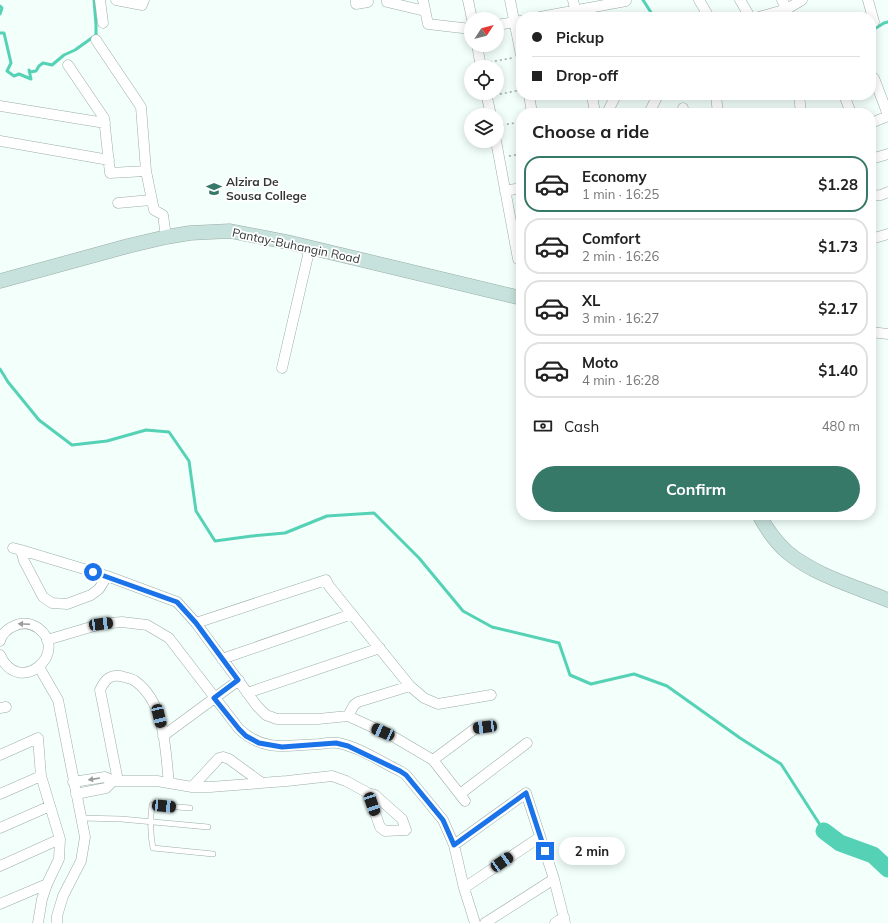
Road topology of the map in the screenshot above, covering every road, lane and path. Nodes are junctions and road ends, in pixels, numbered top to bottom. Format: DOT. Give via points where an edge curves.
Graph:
graph roads {
  1 [pos="100,0"];
  2 [pos="116,0"];
  3 [pos="144,0"];
  4 [pos="356,0"];
  5 [pos="387,0"];
  6 [pos="423,0"];
  7 [pos="468,0"];
  8 [pos="510,0"];
  9 [pos="573,0"];
  10 [pos="699,0"];
  11 [pos="740,0"];
  12 [pos="802,0"];
  13 [pos="868,0"];
  14 [pos="626,1"];
  15 [pos="368,2"];
  16 [pos="786,8"];
  17 [pos="425,10"];
  18 [pos="471,12"];
  19 [pos="576,12"];
  20 [pos="584,12"];
  21 [pos="706,12"];
  22 [pos="747,12"];
  23 [pos="774,12"];
  24 [pos="871,12"];
  25 [pos="516,16"];
  26 [pos="516,21"];
  27 [pos="102,24"];
  28 [pos="504,24"];
  29 [pos="464,28"];
  30 [pos="96,40"];
  31 [pos="516,56"];
  32 [pos="502,60"];
  33 [pos="68,65"];
  34 [pos="876,83"];
  35 [pos="516,91"];
  36 [pos="504,92"];
  37 [pos="0,106"];
  38 [pos="888,116"];
  39 [pos="876,121"];
  40 [pos="516,123"];
  41 [pos="105,124"];
  42 [pos="504,125"];
  43 [pos="0,141"];
  44 [pos="497,148"];
  45 [pos="888,154"];
  46 [pos="516,155"];
  47 [pos="499,158"];
  48 [pos="876,159"];
  49 [pos="109,160"];
  50 [pos="146,171"];
  51 [pos="516,189"];
  52 [pos="505,191"];
  53 [pos="888,192"];
  54 [pos="876,196"];
  55 [pos="151,200"];
  56 [pos="118,203"];
  57 [pos="888,234"];
  58 [pos="166,237"];
  59 [pos="876,238"];
  60 [pos="310,248"];
  61 [pos="516,249"];
  62 [pos="0,282"];
  63 [pos="516,297"];
  64 [pos="876,333"];
  65 [pos="888,334"];
  66 [pos="282,368"];
  67 [pos="762,520"];
  68 [pos="107,576"];
  69 [pos="888,600"];
  70 [pos="352,614"];
  71 [pos="196,623"];
  72 [pos="47,640"];
  73 [pos="0,641"];
  74 [pos="380,648"];
  75 [pos="0,655"];
  76 [pos="222,659"];
  77 [pos="39,667"];
  78 [pos="238,680"];
  79 [pos="410,686"];
  80 [pos="247,693"];
  81 [pos="490,695"];
  82 [pos="214,698"];
  83 [pos="348,716"];
  84 [pos="485,727"];
  85 [pos="163,736"];
  86 [pos="528,743"];
  87 [pos="0,755"];
  88 [pos="433,760"];
  89 [pos="41,776"];
  90 [pos="116,781"];
  91 [pos="74,782"];
  92 [pos="169,783"];
  93 [pos="262,783"];
  94 [pos="192,787"];
  95 [pos="368,793"];
  96 [pos="0,794"];
  97 [pos="76,794"];
  98 [pos="50,806"];
  99 [pos="190,808"];
  100 [pos="81,818"];
  101 [pos="150,822"];
  102 [pos="0,828"];
  103 [pos="208,828"];
  104 [pos="540,837"];
  105 [pos="60,839"];
  106 [pos="454,845"];
  107 [pos="213,854"];
  108 [pos="0,866"];
  109 [pos="554,879"];
  110 [pos="47,884"];
  111 [pos="464,888"];
  112 [pos="0,904"];
  113 [pos="564,920"];
  114 [pos="38,923"];
  115 [pos="57,923"];
  116 [pos="475,923"];
  117 [pos="485,923"];
  118 [pos="554,923"];
  1 -- 27 [label="street"];
  2 -- 3 [label="street" via="142,5"];
  4 -- 15 [label="street" via="356,4"];
  5 -- 17 [label="street"];
  6 -- 17 [label="street"];
  7 -- 18 [label="street"];
  8 -- 25 [label="street"];
  9 -- 19 [label="street"];
  10 -- 21 [label="street"];
  11 -- 22 [label="street"];
  12 -- 16 [label="street"];
  13 -- 24 [label="street"];
  14 -- 20 [label="street"];
  16 -- 23 [label="street"];
  17 -- 29 [label="street" via="428,24"];
  26 -- 28 [label="street"];
  30 -- 50 [label="street" via="141,107"];
  31 -- 32 [label="path"];
  33 -- 41 [label="street" via="104,118"];
  34 -- 38 [label="street"];
  35 -- 36 [label="path"];
  37 -- 41 [label="street"];
  38 -- 39 [label="street"];
  40 -- 42 [label="path"];
  41 -- 49 [label="street"];
  43 -- 49 [label="street"];
  44 -- 47 [label="street"];
  45 -- 48 [label="street"];
  46 -- 47 [label="path"];
  47 -- 52 [label="street"];
  49 -- 50 [label="street" via="110,173"];
  50 -- 55 [label="street"];
  51 -- 52 [label="street"];
  52 -- 61 [label="street"];
  53 -- 54 [label="street"];
  55 -- 56 [label="street"];
  55 -- 58 [label="street" via="154,210 163,215"];
  57 -- 59 [label="street"];
  58 -- 60 [label="street, Pantay-Buhangin Road" via="230,231"];
  58 -- 62 [label="street, Pantay-Buhangin Road"];
  60 -- 63 [label="street, Pantay-Buhangin Road"];
  60 -- 66 [label="street"];
  64 -- 65 [label="street"];
  67 -- 69 [label="street" via="787,552 805,564 825,575"];
  68 -- 68 [label="street" via="17,549 43,597 52,603 67,604 91,595 99,589"];
  68 -- 71 [label="street" via="177,602"];
  70 -- 71 [label="street" via="326,580"];
  70 -- 74 [label="street"];
  70 -- 76 [label="street"];
  71 -- 76 [label="street"];
  72 -- 73 [label="street, one-way" via="39,629 25,623 10,627"];
  72 -- 77 [label="street" via="48,652 45,661"];
  72 -- 82 [label="street" via="101,624 122,622 147,625 169,638"];
  74 -- 79 [label="street"];
  74 -- 80 [label="street"];
  75 -- 77 [label="street" via="3,662 16,672 24,673"];
  76 -- 78 [label="street"];
  77 -- 91 [label="street" via="58,700"];
  78 -- 80 [label="street"];
  78 -- 82 [label="street"];
  79 -- 81 [label="street" via="424,698 438,704"];
  79 -- 83 [label="street" via="358,702"];
  80 -- 83 [label="street" via="266,715 277,719"];
  82 -- 85 [label="street"];
  82 -- 106 [label="street" via="239,729 259,743 282,747 336,743 348,746 400,771 443,820"];
  83 -- 88 [label="street" via="394,737"];
  84 -- 88 [label="street" via="476,728"];
  85 -- 90 [label="street" via="159,716 152,701 135,680 113,676 105,680 100,690"];
  85 -- 92 [label="street"];
  86 -- 88 [label="street" via="462,798"];
  87 -- 89 [label="street" via="38,738"];
  89 -- 96 [label="street"];
  89 -- 98 [label="street"];
  90 -- 91 [label="street, one-way" via="105,777"];
  90 -- 92 [label="street"];
  90 -- 97 [label="street" via="106,788"];
  91 -- 97 [label="street"];
  92 -- 94 [label="street"];
  93 -- 94 [label="street"];
  93 -- 94 [label="street" via="223,757 219,758"];
  93 -- 95 [label="street" via="332,776"];
  97 -- 100 [label="street"];
  98 -- 102 [label="street"];
  98 -- 105 [label="street"];
  99 -- 101 [label="lane" via="152,805"];
  100 -- 101 [label="lane"];
  100 -- 115 [label="street" via="85,837 81,861 63,896"];
  101 -- 103 [label="lane"];
  101 -- 107 [label="lane" via="153,848"];
  104 -- 106 [label="street" via="526,793"];
  104 -- 109 [label="street"];
  104 -- 111 [label="street"];
  105 -- 108 [label="street"];
  105 -- 110 [label="street" via="59,859"];
  106 -- 111 [label="street"];
  109 -- 113 [label="street"];
  109 -- 117 [label="street"];
  110 -- 112 [label="street"];
  110 -- 114 [label="street"];
  111 -- 116 [label="street"];
  113 -- 118 [label="street"];
}
